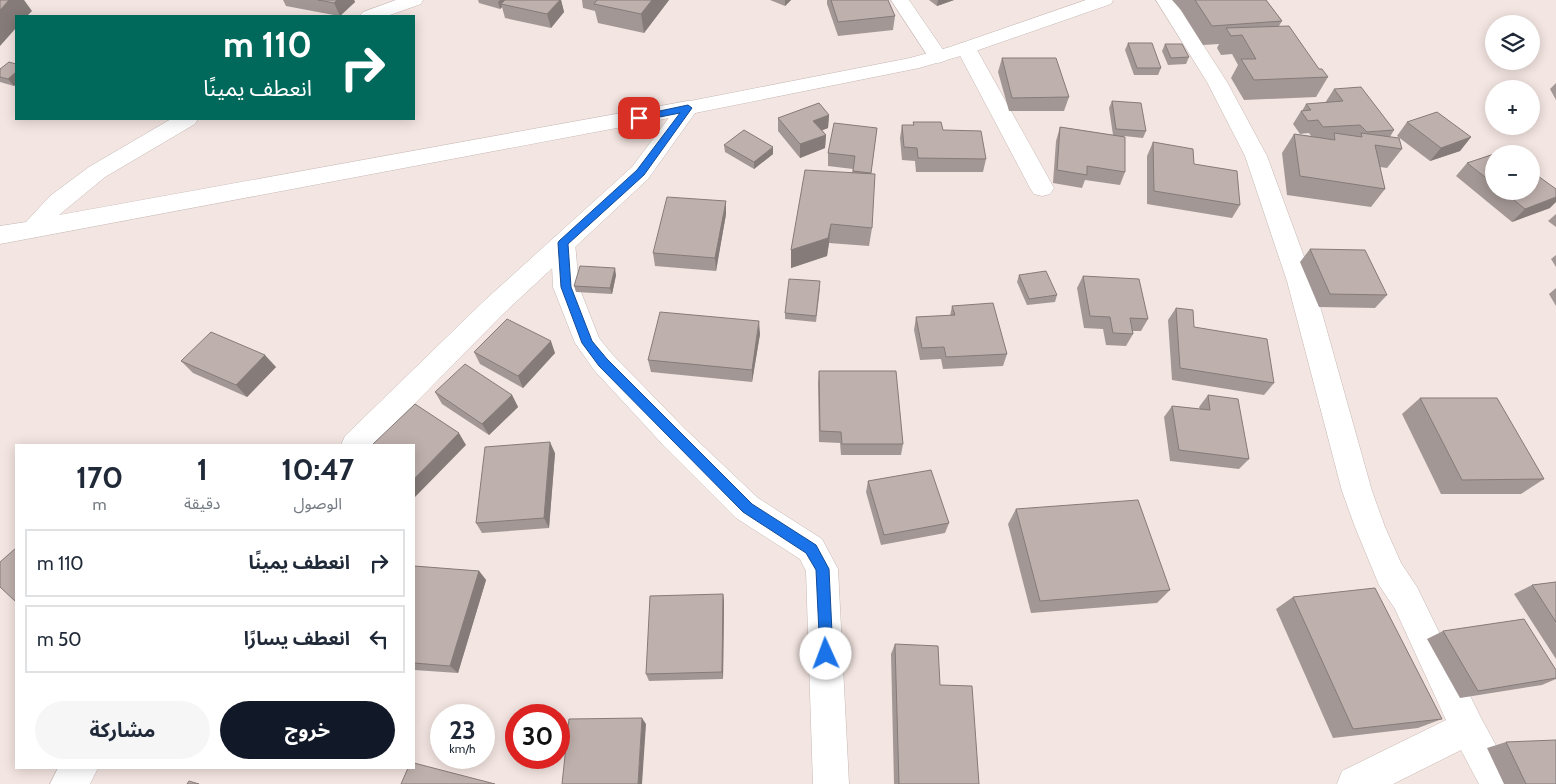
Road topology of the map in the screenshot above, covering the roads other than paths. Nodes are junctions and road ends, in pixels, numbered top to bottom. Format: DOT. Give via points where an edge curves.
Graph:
graph roads {
  1 [pos="414,0"];
  2 [pos="900,0"];
  3 [pos="1104,0"];
  4 [pos="1166,0"];
  5 [pos="373,15"];
  6 [pos="966,48"];
  7 [pos="938,57"];
  8 [pos="688,108"];
  9 [pos="185,120"];
  10 [pos="1042,188"];
  11 [pos="33,229"];
  12 [pos="0,235"];
  13 [pos="563,243"];
  14 [pos="357,444"];
  15 [pos="1468,728"];
  16 [pos="79,769"];
  17 [pos="68,784"];
  18 [pos="831,784"];
  19 [pos="1355,784"];
  20 [pos="1498,784"];
  1 -- 5 [label="street"];
  2 -- 7 [label="street"];
  3 -- 6 [label="street"];
  4 -- 15 [label="street" via="1217,82 1256,156 1300,281 1357,491 1370,527 1390,574 1406,598"];
  6 -- 7 [label="street"];
  6 -- 10 [label="street"];
  7 -- 8 [label="street"];
  8 -- 11 [label="street"];
  8 -- 13 [label="street" via="640,173"];
  9 -- 11 [label="street" via="97,172 58,202"];
  11 -- 12 [label="street"];
  13 -- 14 [label="street"];
  13 -- 18 [label="street" via="566,287 588,343 603,362 747,508 811,549 822,569"];
  15 -- 19 [label="street"];
  15 -- 20 [label="street"];
  16 -- 17 [label="street"];
}
